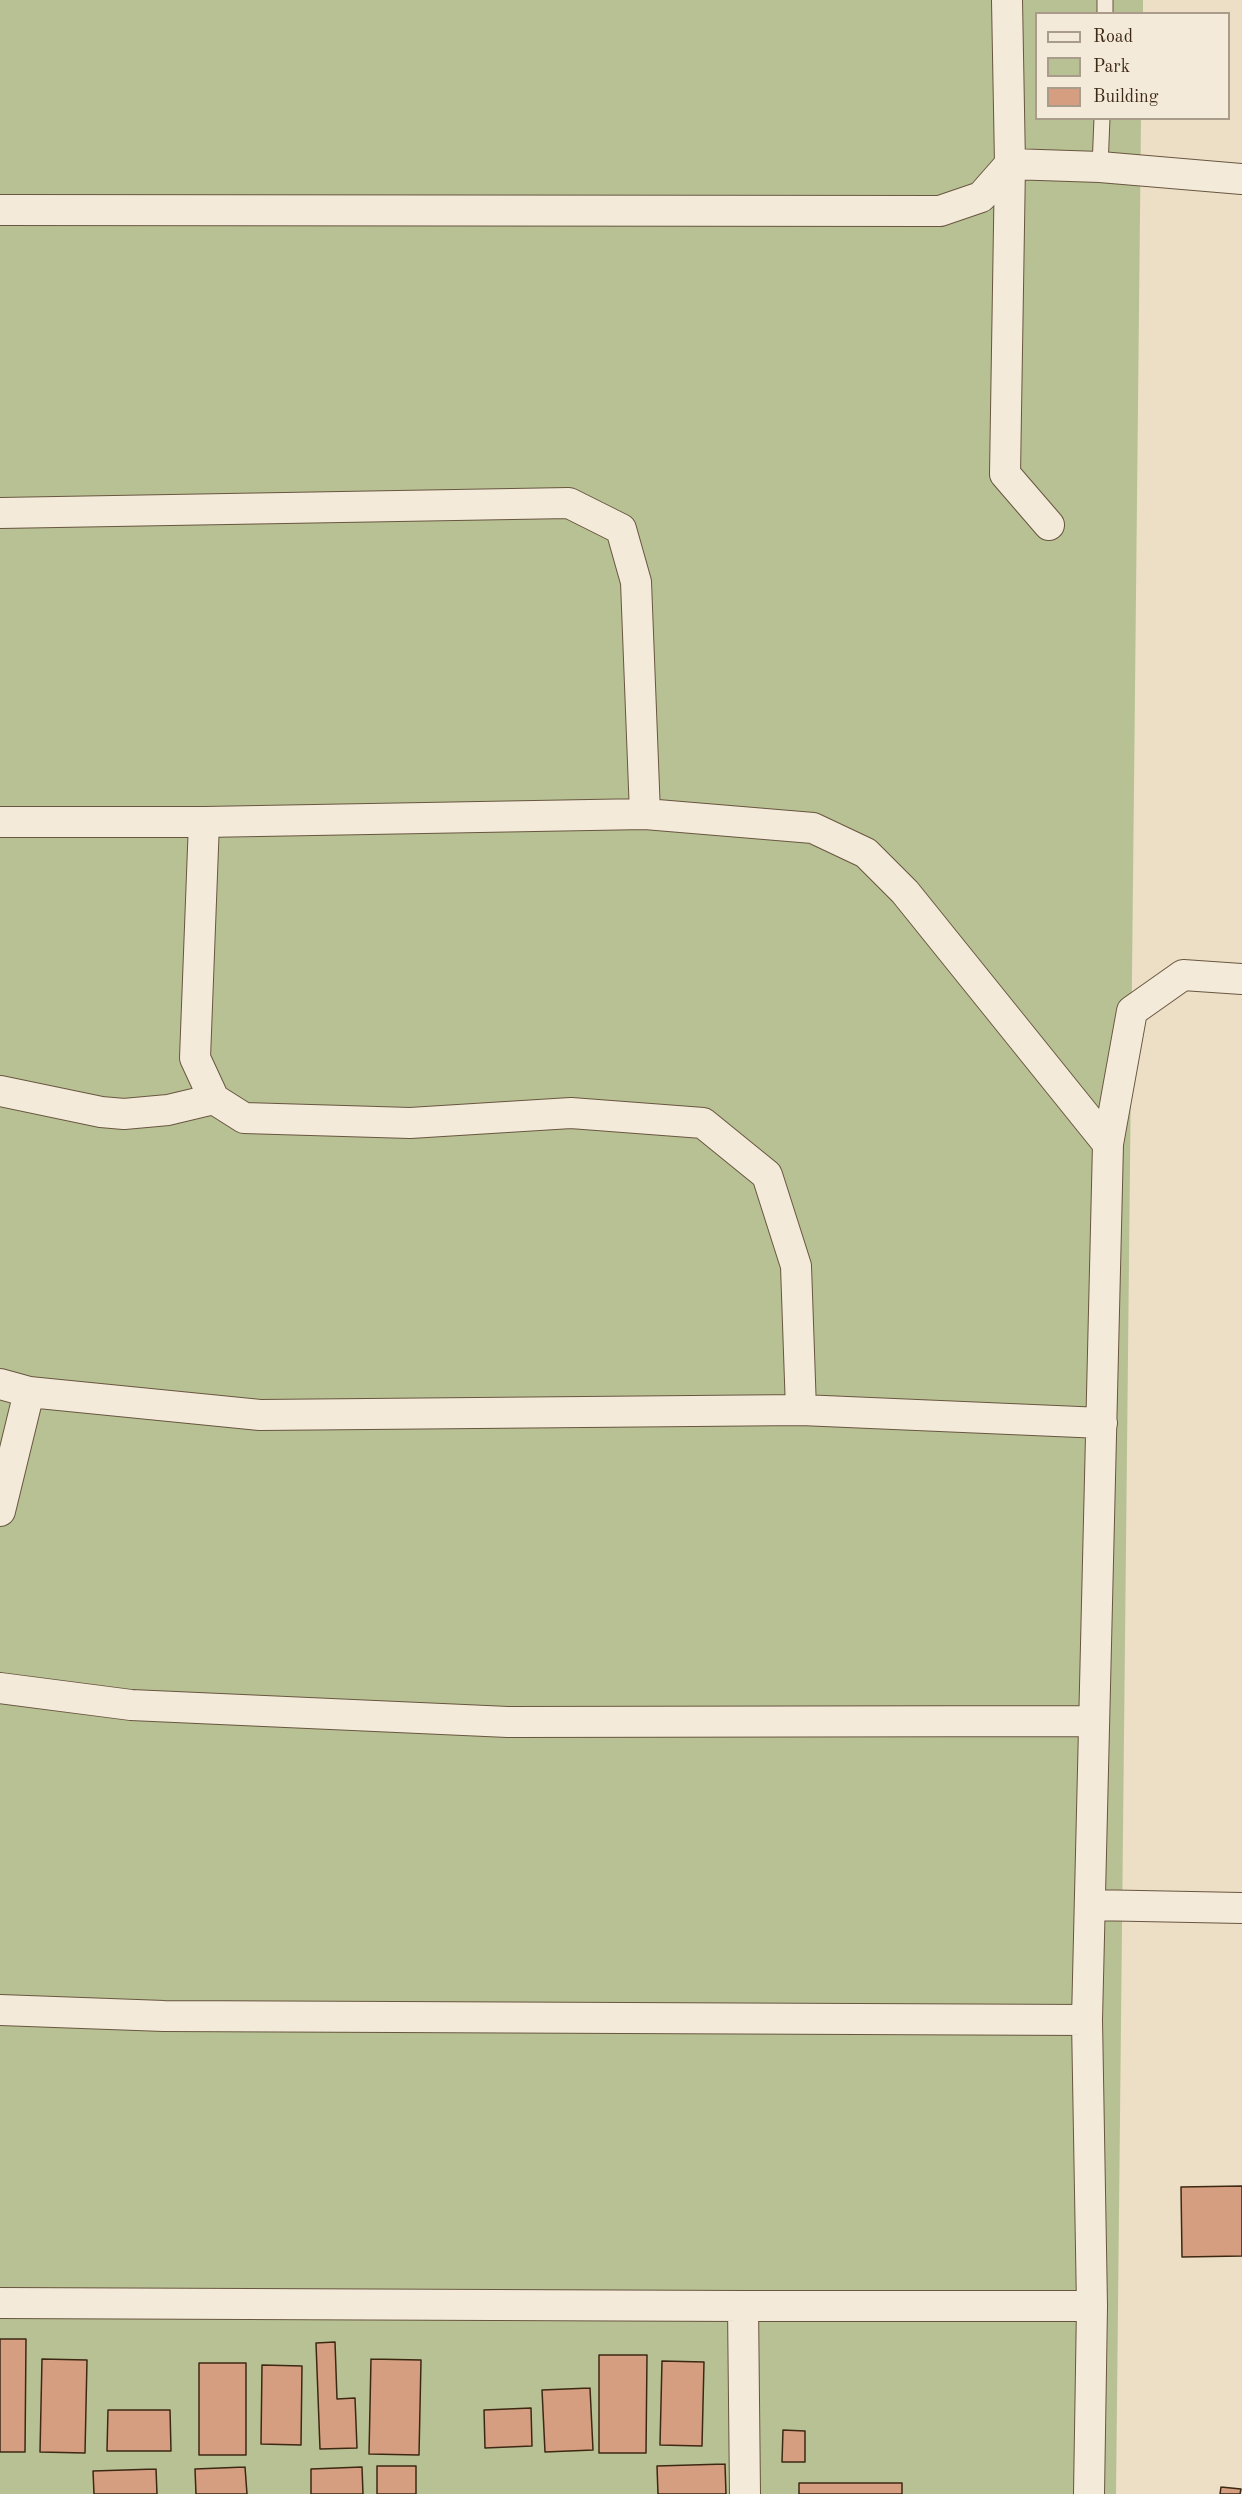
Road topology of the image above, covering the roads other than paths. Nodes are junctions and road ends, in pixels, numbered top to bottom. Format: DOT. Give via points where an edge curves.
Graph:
graph roads {
  1 [pos="1007,0"];
  2 [pos="1102,120"];
  3 [pos="1010,164"];
  4 [pos="1100,167"];
  5 [pos="1242,179"];
  6 [pos="0,210"];
  7 [pos="0,513"];
  8 [pos="1048,525"];
  9 [pos="645,814"];
  10 [pos="0,822"];
  11 [pos="204,822"];
  12 [pos="1242,979"];
  13 [pos="0,1091"];
  14 [pos="214,1099"];
  15 [pos="1108,1144"];
  16 [pos="0,1384"];
  17 [pos="29,1392"];
  18 [pos="801,1410"];
  19 [pos="1102,1423"];
  20 [pos="0,1511"];
  21 [pos="0,1688"];
  22 [pos="1094,1721"];
  23 [pos="1090,1905"];
  24 [pos="1242,1908"];
  25 [pos="0,2010"];
  26 [pos="1087,2020"];
  27 [pos="0,2303"];
  28 [pos="743,2306"];
  29 [pos="1092,2306"];
  30 [pos="745,2494"];
  31 [pos="1089,2494"];
  1 -- 3 [label="street"];
  2 -- 4 [label="lane"];
  3 -- 4 [label="street"];
  3 -- 6 [label="street" via="981,197 940,211"];
  3 -- 8 [label="street" via="1005,474"];
  4 -- 5 [label="street"];
  7 -- 9 [label="street" via="569,503 621,529 636,582"];
  9 -- 11 [label="street"];
  9 -- 15 [label="street" via="813,828 866,853 905,892"];
  10 -- 11 [label="street"];
  11 -- 14 [label="street" via="195,1058"];
  12 -- 15 [label="street" via="1183,975 1132,1011"];
  13 -- 14 [label="street" via="124,1114 168,1110"];
  14 -- 18 [label="street" via="244,1118 410,1123 571,1113 703,1123 767,1175 796,1266"];
  15 -- 19 [label="street"];
  16 -- 17 [label="street"];
  17 -- 18 [label="street" via="260,1416"];
  17 -- 20 [label="street"];
  18 -- 19 [label="street"];
  19 -- 22 [label="street"];
  21 -- 22 [label="street" via="131,1705 508,1722"];
  22 -- 23 [label="street"];
  23 -- 24 [label="street"];
  23 -- 26 [label="street"];
  25 -- 26 [label="street" via="164,2016"];
  26 -- 29 [label="street"];
  27 -- 28 [label="street"];
  28 -- 29 [label="street"];
  28 -- 30 [label="street"];
  29 -- 31 [label="street"];
}
